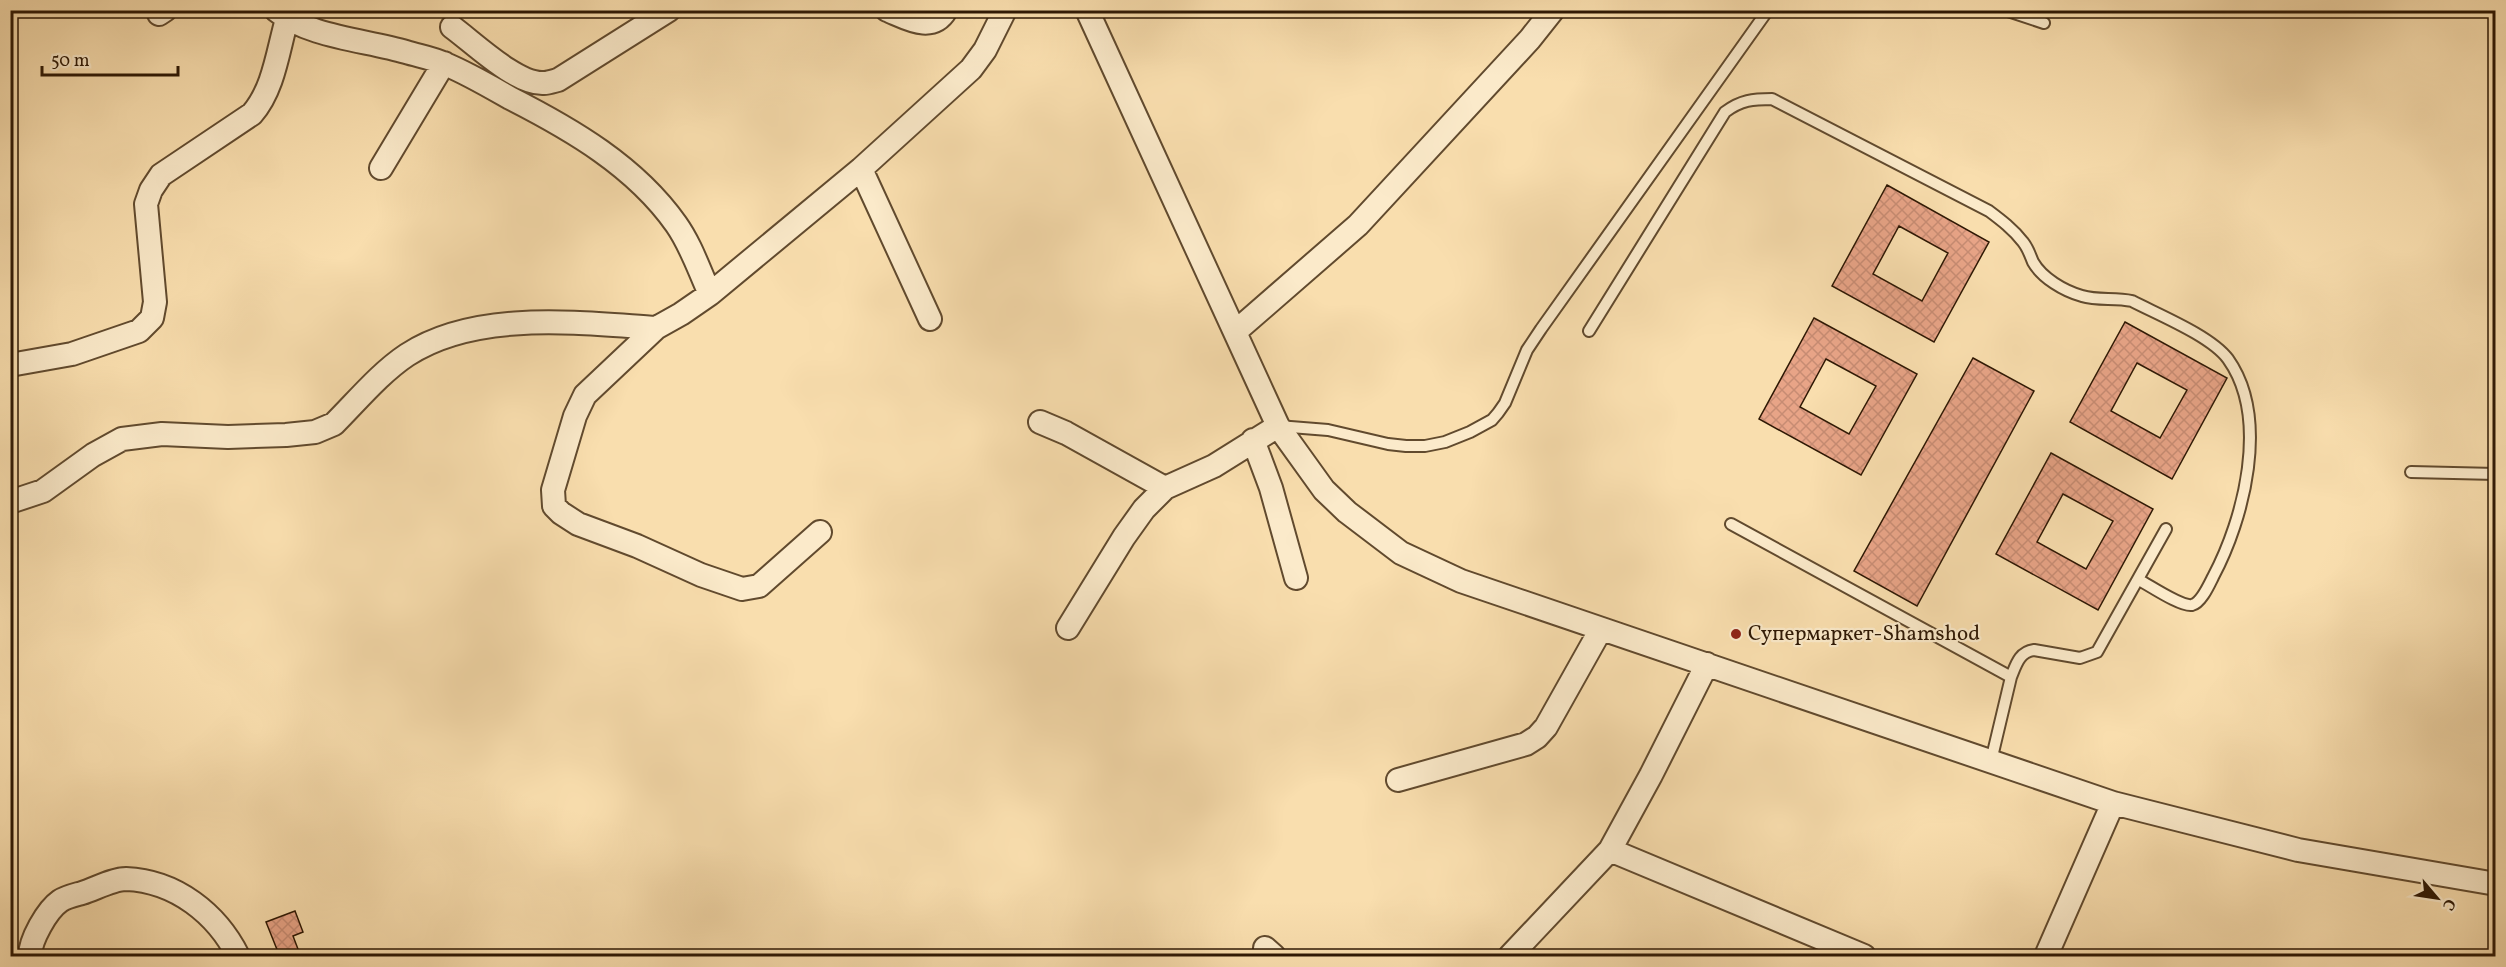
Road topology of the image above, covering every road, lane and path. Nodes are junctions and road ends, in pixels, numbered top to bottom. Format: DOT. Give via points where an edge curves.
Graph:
graph roads {
  1 [pos="669,10"];
  2 [pos="887,10"];
  3 [pos="946,10"];
  4 [pos="1005,10"];
  5 [pos="1087,10"];
  6 [pos="1553,10"];
  7 [pos="1768,10"];
  8 [pos="2005,10"];
  9 [pos="282,15"];
  10 [pos="2044,23"];
  11 [pos="452,27"];
  12 [pos="444,63"];
  13 [pos="381,168"];
  14 [pos="861,169"];
  15 [pos="710,294"];
  16 [pos="930,319"];
  17 [pos="657,328"];
  18 [pos="1589,331"];
  19 [pos="1235,332"];
  20 [pos="10,365"];
  21 [pos="1040,422"];
  22 [pos="1278,426"];
  23 [pos="1253,440"];
  24 [pos="2411,472"];
  25 [pos="2496,474"];
  26 [pos="1165,488"];
  27 [pos="10,502"];
  28 [pos="1731,524"];
  29 [pos="2166,529"];
  30 [pos="820,532"];
  31 [pos="1296,578"];
  32 [pos="2139,580"];
  33 [pos="1068,627"];
  34 [pos="1601,629"];
  35 [pos="1707,664"];
  36 [pos="2011,677"];
  37 [pos="1991,761"];
  38 [pos="1398,780"];
  39 [pos="2113,803"];
  40 [pos="1610,850"];
  41 [pos="2496,885"];
  42 [pos="30,957"];
  43 [pos="238,957"];
  44 [pos="1510,957"];
  45 [pos="1864,957"];
  46 [pos="2046,957"];
  1 -- 11 [label="street" via="558,80 544,83 514,74"];
  2 -- 3 [label="street" via="924,24 940,19"];
  4 -- 14 [label="street" via="971,69"];
  5 -- 19 [label="street"];
  6 -- 19 [label="street" via="1358,225"];
  7 -- 22 [label="lane" via="1527,350 1505,403 1492,420 1445,442 1425,446 1388,444 1328,430"];
  8 -- 10 [label="lane"];
  9 -- 12 [label="street" via="322,33 373,42"];
  9 -- 20 [label="street" via="267,90 259,106 161,175 150,190 146,204 155,302 152,318 139,331 72,354"];
  12 -- 13 [label="street"];
  12 -- 15 [label="street" via="599,148 675,223"];
  14 -- 15 [label="street"];
  14 -- 16 [label="street"];
  15 -- 17 [label="street"];
  17 -- 27 [label="street" via="562,322 474,328 450,334 406,356 325,429 285,435 162,434 122,439 43,491"];
  17 -- 30 [label="street" via="585,395 553,490 554,506 578,524 742,589 759,585"];
  18 -- 32 [label="lane" via="1725,112 1750,99 1772,99 1989,211 2025,244 2045,276 2071,292 2093,298 2132,300 2211,343 2228,358 2248,410 2250,445 2248,476 2223,559 2198,602 2190,605"];
  19 -- 22 [label="street"];
  21 -- 26 [label="street"];
  22 -- 23 [label="street"];
  22 -- 34 [label="street" via="1324,490 1401,553 1461,581"];
  23 -- 26 [label="street" via="1214,466"];
  23 -- 31 [label="street"];
  24 -- 25 [label="lane"];
  26 -- 33 [label="street" via="1124,537"];
  28 -- 36 [label="lane"];
  29 -- 32 [label="lane"];
  32 -- 36 [label="lane" via="2097,652 2080,658 2027,651"];
  34 -- 35 [label="street"];
  34 -- 38 [label="street" via="1538,737 1526,744"];
  35 -- 37 [label="street"];
  35 -- 40 [label="street"];
  36 -- 37 [label="lane"];
  37 -- 39 [label="street"];
  39 -- 41 [label="street" via="2298,850"];
  39 -- 46 [label="street"];
  40 -- 44 [label="street"];
  40 -- 45 [label="street"];
  42 -- 43 [label="street" via="36,933 59,902 124,879 157,885 200,907 215,920"];
}
